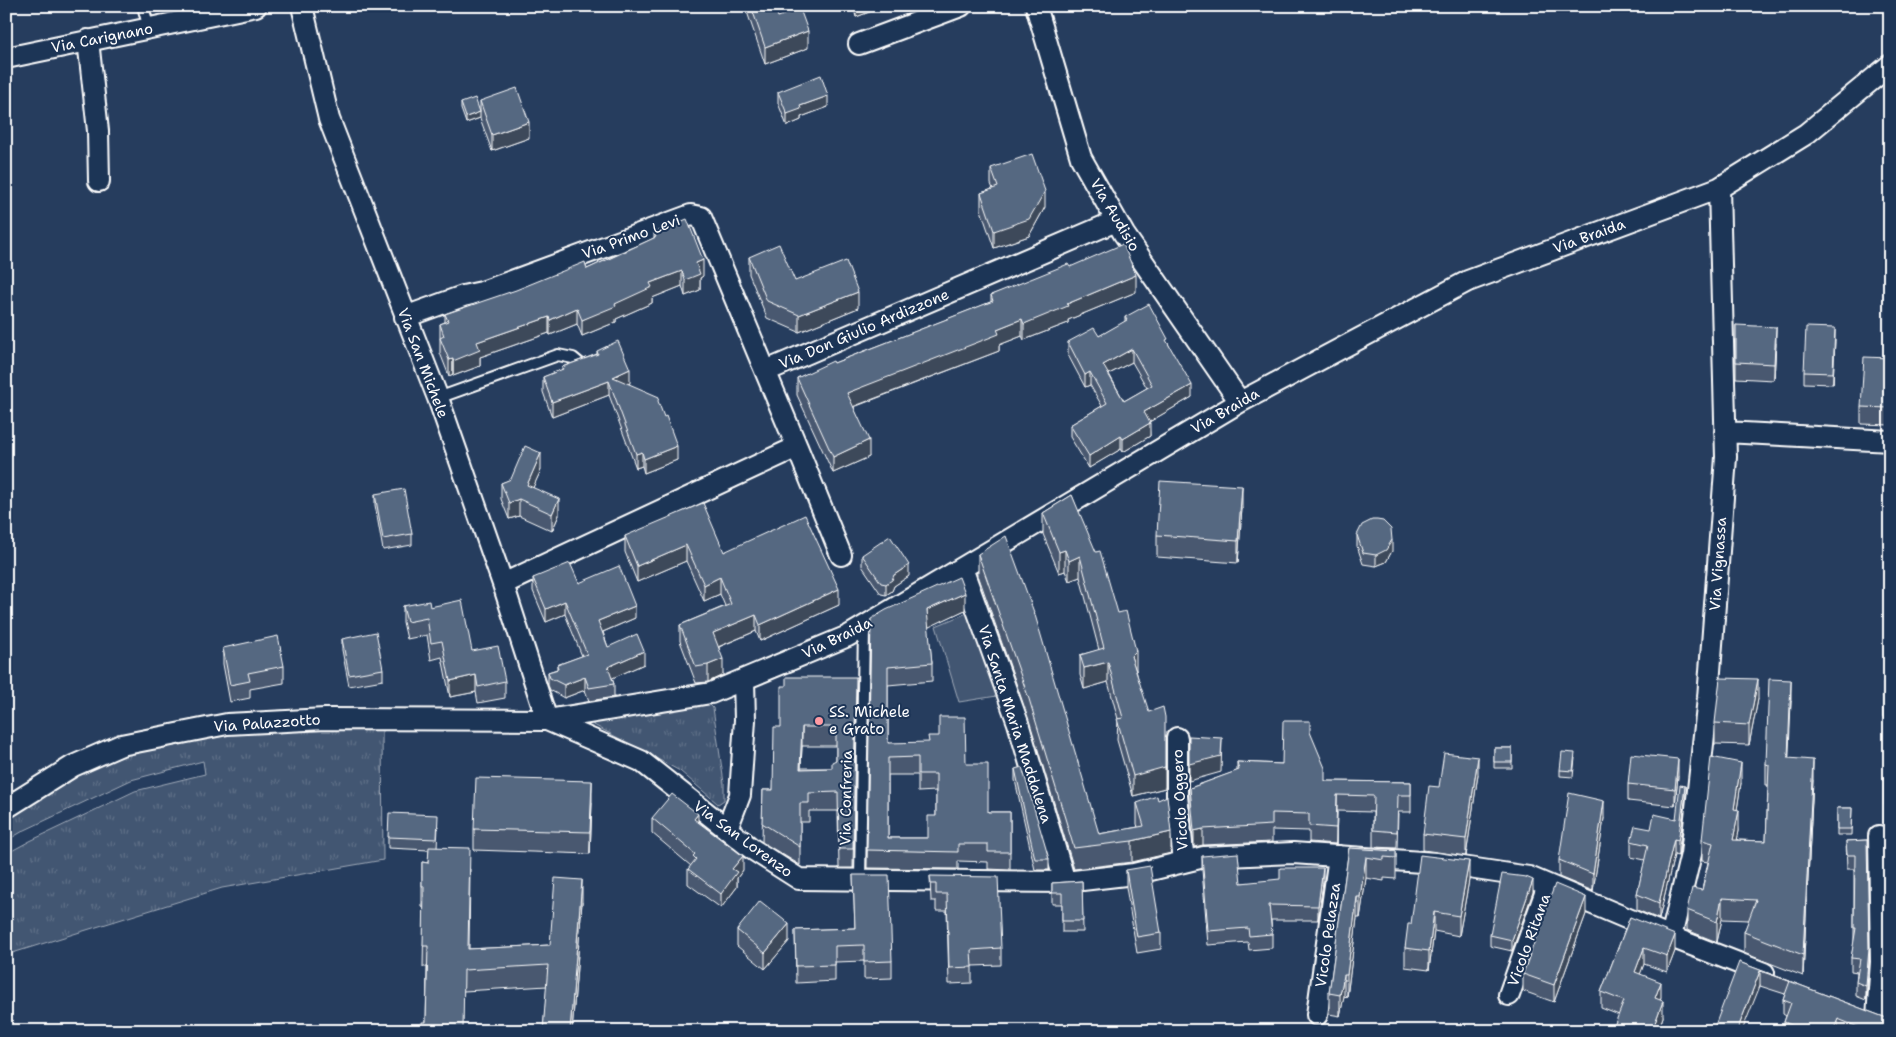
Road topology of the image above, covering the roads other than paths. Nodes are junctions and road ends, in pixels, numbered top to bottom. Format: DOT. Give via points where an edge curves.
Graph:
graph roads {
  1 [pos="143,6"];
  2 [pos="256,6"];
  3 [pos="302,6"];
  4 [pos="961,6"];
  5 [pos="1036,6"];
  6 [pos="149,29"];
  7 [pos="88,40"];
  8 [pos="859,44"];
  9 [pos="6,58"];
  10 [pos="1890,65"];
  11 [pos="99,181"];
  12 [pos="1719,188"];
  13 [pos="1116,221"];
  14 [pos="405,317"];
  15 [pos="584,367"];
  16 [pos="766,371"];
  17 [pos="438,398"];
  18 [pos="1240,402"];
  19 [pos="1725,432"];
  20 [pos="1890,441"];
  21 [pos="797,447"];
  22 [pos="841,555"];
  23 [pos="962,568"];
  24 [pos="502,584"];
  25 [pos="864,627"];
  26 [pos="744,680"];
  27 [pos="547,720"];
  28 [pos="1177,738"];
  29 [pos="6,808"];
  30 [pos="727,829"];
  31 [pos="1879,836"];
  32 [pos="1339,856"];
  33 [pos="1184,862"];
  34 [pos="860,880"];
  35 [pos="1065,882"];
  36 [pos="1548,885"];
  37 [pos="1671,937"];
  38 [pos="1779,979"];
  39 [pos="1509,995"];
  40 [pos="1317,1015"];
  41 [pos="1875,1016"];
  1 -- 6 [label="lane"];
  2 -- 6 [label="street, Via Carignano"];
  3 -- 14 [label="street, Via San Michele" via="329,119"];
  4 -- 8 [label="street"];
  5 -- 13 [label="street, Via Audisio" via="1081,158"];
  6 -- 7 [label="street, Via Carignano"];
  7 -- 9 [label="street, Via Carignano"];
  7 -- 11 [label="street" via="98,131"];
  10 -- 12 [label="street, Via Braida" via="1806,134"];
  12 -- 18 [label="street, Via Braida" via="1468,281"];
  12 -- 19 [label="street, Via Vignassa"];
  13 -- 16 [label="street, Via Don Giulio Ardizzone"];
  13 -- 18 [label="street, Via Audisio"];
  14 -- 16 [label="street, Via Primo Levi" via="690,215 701,217"];
  14 -- 17 [label="street, Via San Michele"];
  15 -- 17 [label="lane" via="573,358 558,355"];
  16 -- 21 [label="street, Via Don Giulio Ardizzone"];
  17 -- 24 [label="street, Via San Michele"];
  18 -- 23 [label="street, Via Braida"];
  19 -- 20 [label="street"];
  19 -- 37 [label="street, Via Vignassa" via="1726,457 1708,698 1691,854"];
  21 -- 22 [label="street, Via Don Giulio Ardizzone"];
  21 -- 24 [label="street"];
  23 -- 25 [label="street, Via Braida"];
  23 -- 35 [label="street, Via Santa Maria Maddalena" via="1018,723"];
  24 -- 27 [label="street, Via San Michele"];
  25 -- 26 [label="street, Via Braida"];
  25 -- 34 [label="lane, Via Confreria"];
  26 -- 27 [label="street, Via Braida" via="711,693"];
  26 -- 30 [label="street" via="740,795"];
  27 -- 29 [label="street, Via Palazzotto" via="325,719 228,724 121,745 73,766"];
  27 -- 30 [label="street, Via San Lorenzo" via="641,761"];
  28 -- 33 [label="street, Vicolo Oggero" via="1177,796"];
  30 -- 34 [label="street, Via San Lorenzo" via="799,879"];
  31 -- 41 [label="street" via="1881,962"];
  32 -- 33 [label="street, Via San Lorenzo" via="1292,853 1204,857"];
  32 -- 36 [label="street, Via San Lorenzo" via="1445,864 1528,877"];
  32 -- 40 [label="street, Vicolo Pelazza"];
  33 -- 35 [label="street, Via San Lorenzo" via="1134,874"];
  34 -- 35 [label="street, Via San Lorenzo"];
  36 -- 37 [label="street, Via San Lorenzo"];
  36 -- 39 [label="street, Vicolo Ritana"];
  37 -- 38 [label="street, Via San Lorenzo"];
}
